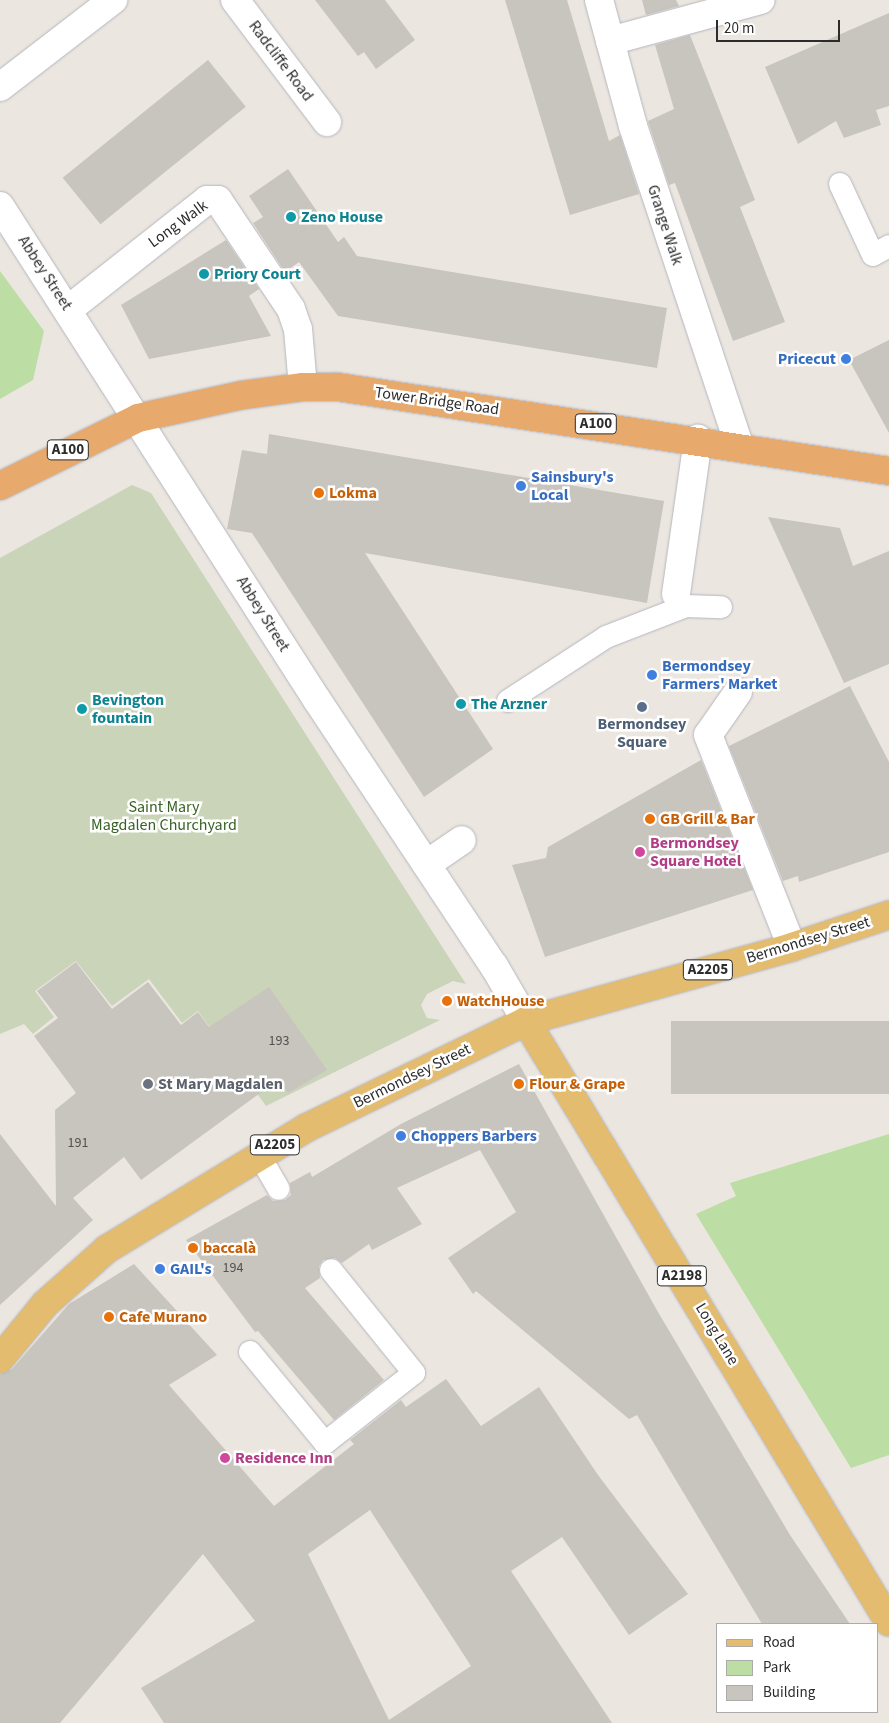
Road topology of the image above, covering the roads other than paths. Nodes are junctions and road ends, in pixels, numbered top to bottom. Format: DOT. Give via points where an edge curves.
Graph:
graph roads {
  1 [pos="114,0"];
  2 [pos="235,0"];
  3 [pos="600,0"];
  4 [pos="761,0"];
  5 [pos="610,41"];
  6 [pos="0,87"];
  7 [pos="327,122"];
  8 [pos="840,184"];
  9 [pos="0,206"];
  10 [pos="889,246"];
  11 [pos="69,309"];
  12 [pos="302,386"];
  13 [pos="138,418"];
  14 [pos="698,439"];
  15 [pos="740,448"];
  16 [pos="889,471"];
  17 [pos="0,486"];
  18 [pos="676,594"];
  19 [pos="721,607"];
  20 [pos="738,692"];
  21 [pos="508,701"];
  22 [pos="462,840"];
  23 [pos="427,864"];
  24 [pos="889,914"];
  25 [pos="792,947"];
  26 [pos="526,1021"];
  27 [pos="259,1155"];
  28 [pos="279,1189"];
  29 [pos="331,1270"];
  30 [pos="250,1352"];
  31 [pos="0,1360"];
  32 [pos="889,1622"];
  1 -- 6 [label="street"];
  2 -- 7 [label="street, Radcliffe Road"];
  3 -- 5 [label="street, Grange Walk"];
  4 -- 5 [label="street"];
  5 -- 15 [label="street, Grange Walk" via="642,154"];
  8 -- 10 [label="lane" via="873,255"];
  9 -- 11 [label="street, Abbey Street"];
  11 -- 12 [label="street, Long Walk" via="207,200 218,200 291,309 298,330"];
  11 -- 13 [label="street, Abbey Street"];
  12 -- 13 [label="highway, Tower Bridge Road / A100" via="244,394"];
  12 -- 14 [label="highway, Tower Bridge Road / A100" via="338,387"];
  13 -- 17 [label="highway, Tower Bridge Road / A100"];
  13 -- 23 [label="street, Abbey Street"];
  14 -- 15 [label="highway, Tower Bridge Road / A100"];
  14 -- 18 [label="street"];
  15 -- 16 [label="highway, Tower Bridge Road / A100"];
  19 -- 21 [label="lane" via="686,606 606,637"];
  20 -- 25 [label="street" via="708,735"];
  22 -- 23 [label="street"];
  23 -- 26 [label="street, Abbey Street"];
  24 -- 25 [label="main road, Bermondsey Street / A2205"];
  25 -- 26 [label="main road, Bermondsey Street / A2205"];
  26 -- 27 [label="main road, Bermondsey Street / A2205"];
  26 -- 32 [label="main road, Long Lane / A2198"];
  27 -- 28 [label="lane"];
  27 -- 31 [label="main road, Bermondsey Street / A2205" via="107,1249 46,1304"];
  29 -- 30 [label="lane" via="414,1373 325,1443"];
}
